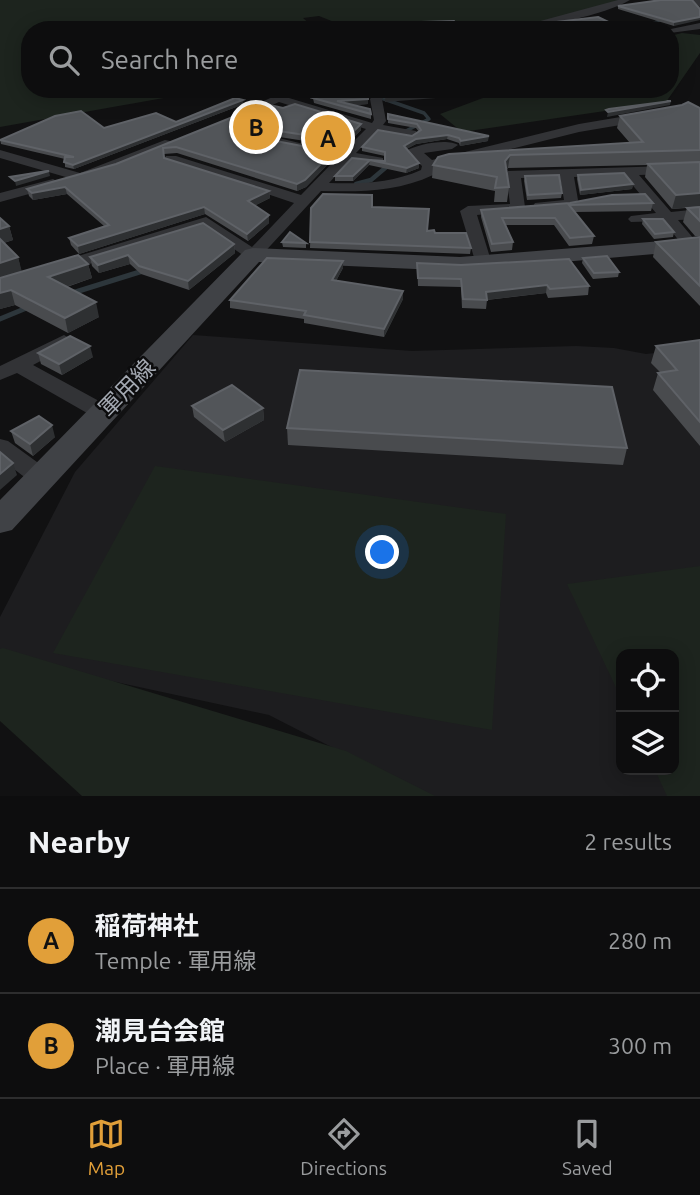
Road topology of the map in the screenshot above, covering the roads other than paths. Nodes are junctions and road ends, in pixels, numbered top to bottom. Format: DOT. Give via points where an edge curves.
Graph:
graph roads {
  1 [pos="626,0"];
  2 [pos="696,0"];
  3 [pos="700,4"];
  4 [pos="549,21"];
  5 [pos="700,26"];
  6 [pos="679,29"];
  7 [pos="278,98"];
  8 [pos="382,98"];
  9 [pos="655,115"];
  10 [pos="228,120"];
  11 [pos="373,127"];
  12 [pos="406,133"];
  13 [pos="266,139"];
  14 [pos="176,140"];
  15 [pos="452,145"];
  16 [pos="0,154"];
  17 [pos="346,156"];
  18 [pos="171,159"];
  19 [pos="378,161"];
  20 [pos="429,165"];
  21 [pos="628,171"];
  22 [pos="698,171"];
  23 [pos="566,173"];
  24 [pos="76,176"];
  25 [pos="317,187"];
  26 [pos="649,195"];
  27 [pos="623,196"];
  28 [pos="0,198"];
  29 [pos="589,200"];
  30 [pos="304,201"];
  31 [pos="568,204"];
  32 [pos="519,207"];
  33 [pos="700,214"];
  34 [pos="668,216"];
  35 [pos="636,219"];
  36 [pos="695,244"];
  37 [pos="253,255"];
  38 [pos="484,264"];
  39 [pos="37,275"];
  40 [pos="65,340"];
  41 [pos="9,369"];
  42 [pos="102,412"];
  43 [pos="0,446"];
  44 [pos="40,476"];
  45 [pos="0,521"];
  1 -- 4 [label="street"];
  2 -- 3 [label="street"];
  5 -- 6 [label="street"];
  7 -- 10 [label="street"];
  7 -- 11 [label="street"];
  8 -- 11 [label="street" via="380,121"];
  9 -- 20 [label="street" via="579,128"];
  11 -- 12 [label="street"];
  11 -- 17 [label="street"];
  13 -- 17 [label="street"];
  14 -- 24 [label="street"];
  15 -- 20 [label="street" via="413,152"];
  16 -- 24 [label="street"];
  17 -- 19 [label="street"];
  17 -- 25 [label="street"];
  18 -- 30 [label="street"];
  20 -- 25 [label="street" via="428,172 414,180"];
  21 -- 22 [label="street"];
  21 -- 23 [label="street"];
  21 -- 26 [label="street"];
  23 -- 31 [label="street"];
  23 -- 32 [label="street" via="513,174"];
  24 -- 28 [label="street"];
  25 -- 30 [label="street"];
  26 -- 27 [label="street"];
  26 -- 34 [label="street"];
  29 -- 31 [label="street"];
  30 -- 37 [label="street"];
  31 -- 32 [label="street"];
  32 -- 38 [label="street" via="468,211"];
  33 -- 34 [label="street"];
  34 -- 35 [label="street"];
  34 -- 36 [label="street"];
  36 -- 38 [label="street"];
  37 -- 38 [label="street"];
  37 -- 39 [label="street" via="206,222"];
  37 -- 42 [label="street, 軍用線"];
  40 -- 41 [label="street"];
  41 -- 42 [label="street"];
  42 -- 44 [label="street, 軍用線"];
  43 -- 44 [label="street"];
  44 -- 45 [label="street, 軍用線"];
}
